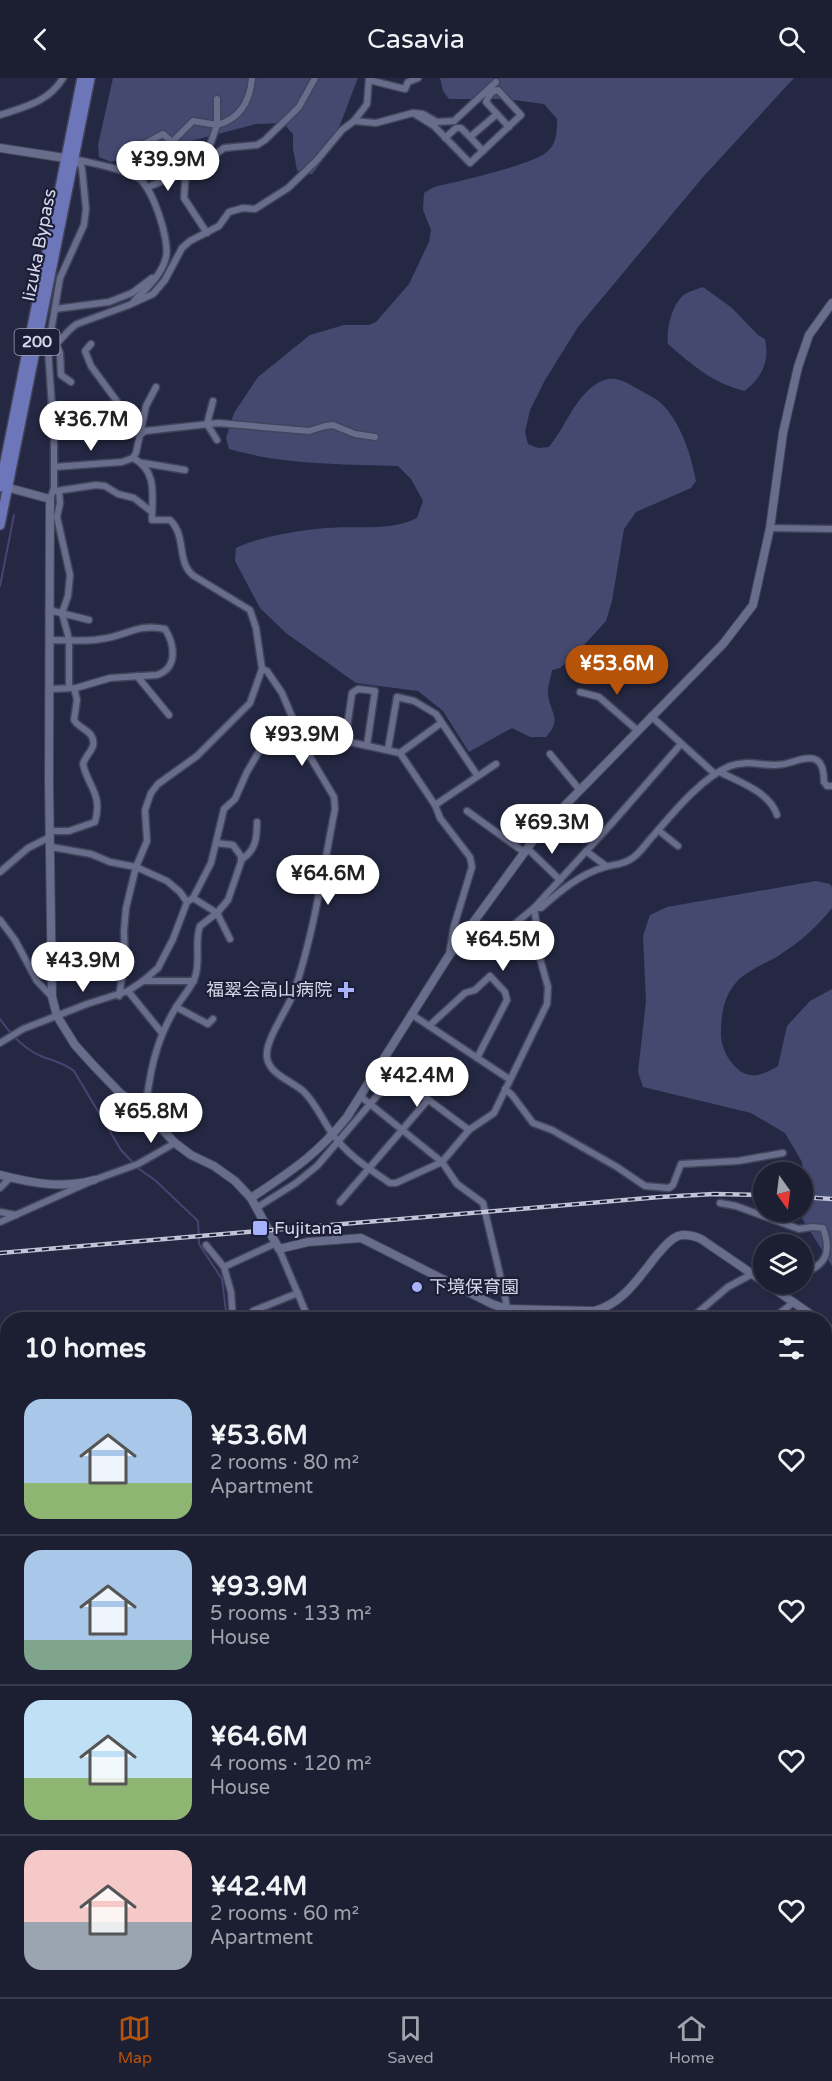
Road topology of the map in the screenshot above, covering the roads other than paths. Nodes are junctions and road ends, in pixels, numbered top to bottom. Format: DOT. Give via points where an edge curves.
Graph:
graph roads {
  1 [pos="63,78"];
  2 [pos="82,78"];
  3 [pos="90,78"];
  4 [pos="252,78"];
  5 [pos="315,78"];
  6 [pos="418,78"];
  7 [pos="369,79"];
  8 [pos="496,82"];
  9 [pos="218,99"];
  10 [pos="413,113"];
  11 [pos="497,114"];
  12 [pos="0,115"];
  13 [pos="354,121"];
  14 [pos="217,125"];
  15 [pos="509,127"];
  16 [pos="470,137"];
  17 [pos="445,138"];
  18 [pos="173,144"];
  19 [pos="0,148"];
  20 [pos="483,151"];
  21 [pos="69,158"];
  22 [pos="188,167"];
  23 [pos="186,177"];
  24 [pos="148,187"];
  25 [pos="207,233"];
  26 [pos="157,275"];
  27 [pos="832,303"];
  28 [pos="129,305"];
  29 [pos="55,309"];
  30 [pos="91,344"];
  31 [pos="57,346"];
  32 [pos="48,349"];
  33 [pos="71,382"];
  34 [pos="156,387"];
  35 [pos="213,401"];
  36 [pos="207,424"];
  37 [pos="141,434"];
  38 [pos="375,437"];
  39 [pos="217,440"];
  40 [pos="133,458"];
  41 [pos="143,463"];
  42 [pos="54,467"];
  43 [pos="186,470"];
  44 [pos="3,486"];
  45 [pos="54,494"];
  46 [pos="152,512"];
  47 [pos="54,514"];
  48 [pos="0,525"];
  49 [pos="770,528"];
  50 [pos="832,530"];
  51 [pos="49,610"];
  52 [pos="62,613"];
  53 [pos="89,620"];
  54 [pos="69,639"];
  55 [pos="49,640"];
  56 [pos="262,669"];
  57 [pos="136,676"];
  58 [pos="72,688"];
  59 [pos="49,689"];
  60 [pos="580,692"];
  61 [pos="169,715"];
  62 [pos="651,717"];
  63 [pos="292,718"];
  64 [pos="441,723"];
  65 [pos="637,730"];
  66 [pos="681,744"];
  67 [pos="367,745"];
  68 [pos="388,749"];
  69 [pos="400,753"];
  70 [pos="550,754"];
  71 [pos="496,764"];
  72 [pos="717,773"];
  73 [pos="477,775"];
  74 [pos="832,786"];
  75 [pos="579,789"];
  76 [pos="435,805"];
  77 [pos="467,811"];
  78 [pos="777,814"];
  79 [pos="257,822"];
  80 [pos="658,830"];
  81 [pos="50,834"];
  82 [pos="216,843"];
  83 [pos="678,846"];
  84 [pos="51,848"];
  85 [pos="526,850"];
  86 [pos="586,851"];
  87 [pos="241,860"];
  88 [pos="606,866"];
  89 [pos="136,867"];
  90 [pos="0,872"];
  91 [pos="560,880"];
  92 [pos="190,900"];
  93 [pos="534,908"];
  94 [pos="217,914"];
  95 [pos="0,920"];
  96 [pos="468,931"];
  97 [pos="230,939"];
  98 [pos="448,957"];
  99 [pos="143,981"];
  100 [pos="194,981"];
  101 [pos="128,991"];
  102 [pos="119,996"];
  103 [pos="52,997"];
  104 [pos="176,1007"];
  105 [pos="411,1014"];
  106 [pos="57,1016"];
  107 [pos="213,1019"];
  108 [pos="429,1026"];
  109 [pos="162,1033"];
  110 [pos="0,1043"];
  111 [pos="477,1058"];
  112 [pos="379,1066"];
  113 [pos="394,1075"];
  114 [pos="509,1079"];
  115 [pos="505,1089"];
  116 [pos="360,1096"];
  117 [pos="427,1101"];
  118 [pos="371,1105"];
  119 [pos="145,1111"];
  120 [pos="469,1130"];
  121 [pos="403,1131"];
  122 [pos="333,1135"];
  123 [pos="339,1142"];
  124 [pos="176,1143"];
  125 [pos="783,1153"];
  126 [pos="442,1162"];
  127 [pos="369,1169"];
  128 [pos="0,1175"];
  129 [pos="10,1178"];
  130 [pos="94,1180"];
  131 [pos="0,1188"];
  132 [pos="251,1198"];
  133 [pos="340,1202"];
  134 [pos="720,1203"];
  135 [pos="256,1208"];
  136 [pos="0,1212"];
  137 [pos="17,1215"];
  138 [pos="0,1222"];
  139 [pos="206,1245"];
  140 [pos="277,1246"];
  141 [pos="224,1267"];
  142 [pos="813,1270"];
  143 [pos="752,1274"];
  144 [pos="298,1293"];
  145 [pos="783,1294"];
  146 [pos="794,1302"];
  147 [pos="507,1309"];
  148 [pos="232,1312"];
  149 [pos="254,1312"];
  150 [pos="306,1312"];
  151 [pos="507,1312"];
  152 [pos="544,1312"];
  153 [pos="601,1312"];
  154 [pos="698,1312"];
  155 [pos="781,1312"];
  156 [pos="808,1312"];
  1 -- 12 [label="street" via="48,96 33,105"];
  2 -- 21 [label="highway, 200"];
  3 -- 21 [label="highway, 200"];
  4 -- 14 [label="street" via="242,110 229,122"];
  5 -- 23 [label="street" via="299,107 265,140 257,145 224,148"];
  6 -- 7 [label="street" via="408,82 405,89"];
  7 -- 13 [label="street" via="367,104"];
  8 -- 10 [label="street" via="454,121 437,122"];
  9 -- 14 [label="street"];
  10 -- 13 [label="street" via="376,123"];
  10 -- 17 [label="street"];
  11 -- 15 [label="street"];
  11 -- 15 [label="street" via="486,102 498,90 521,115"];
  11 -- 16 [label="street"];
  13 -- 25 [label="street" via="288,188 255,209 229,212 219,226"];
  14 -- 18 [label="street" via="194,121"];
  14 -- 22 [label="street" via="210,145"];
  15 -- 20 [label="street"];
  16 -- 17 [label="street" via="456,128"];
  16 -- 20 [label="street"];
  17 -- 20 [label="street" via="470,163"];
  18 -- 18 [label="street" via="164,134 133,150 139,163"];
  18 -- 22 [label="street"];
  19 -- 21 [label="street"];
  21 -- 24 [label="street" via="125,172"];
  21 -- 29 [label="street" via="81,165 86,209 84,225 60,278"];
  21 -- 44 [label="highway, 200"];
  22 -- 23 [label="street"];
  23 -- 24 [label="street" via="177,175"];
  23 -- 25 [label="street" via="184,198"];
  24 -- 26 [label="street" via="165,233 167,256"];
  25 -- 28 [label="street" via="182,248 153,294"];
  26 -- 28 [label="street"];
  26 -- 29 [label="street" via="109,302"];
  27 -- 49 [label="street" via="809,335 798,367 783,433"];
  28 -- 31 [label="street" via="77,324"];
  29 -- 32 [label="street"];
  30 -- 37 [label="street" via="85,351 91,366"];
  31 -- 32 [label="street"];
  31 -- 33 [label="street" via="61,375"];
  32 -- 42 [label="street"];
  34 -- 37 [label="street" via="146,406"];
  35 -- 36 [label="street"];
  36 -- 37 [label="street"];
  36 -- 38 [label="street" via="309,431 333,425"];
  36 -- 39 [label="street"];
  37 -- 40 [label="street"];
  40 -- 41 [label="street"];
  40 -- 42 [label="street"];
  41 -- 43 [label="street"];
  41 -- 46 [label="street" via="152,479"];
  42 -- 45 [label="street"];
  44 -- 45 [label="street"];
  44 -- 48 [label="highway, 200"];
  45 -- 46 [label="street" via="105,486 134,498"];
  45 -- 47 [label="street"];
  45 -- 47 [label="street"];
  46 -- 56 [label="street" via="152,520 170,520 177,527 189,573 250,610"];
  47 -- 51 [label="street"];
  47 -- 52 [label="street" via="70,575"];
  49 -- 50 [label="street"];
  49 -- 62 [label="street" via="753,605 723,644"];
  51 -- 52 [label="street"];
  51 -- 55 [label="street"];
  52 -- 53 [label="street"];
  52 -- 54 [label="street"];
  54 -- 55 [label="street"];
  54 -- 57 [label="street" via="101,639 141,627 165,629 174,655 170,666 157,675"];
  54 -- 58 [label="street"];
  55 -- 59 [label="street"];
  56 -- 63 [label="street" via="282,693"];
  56 -- 89 [label="street" via="250,703 197,756 151,793 145,810 147,841"];
  57 -- 58 [label="street"];
  57 -- 61 [label="street"];
  58 -- 59 [label="street"];
  58 -- 81 [label="street" via="77,700 74,720 93,738 93,747 83,764 98,800 97,813 95,822"];
  59 -- 81 [label="street"];
  60 -- 65 [label="street" via="599,697"];
  62 -- 65 [label="street"];
  62 -- 66 [label="street"];
  63 -- 82 [label="street" via="261,748 235,799 224,809"];
  63 -- 122 [label="street" via="333,797 335,809 304,962 266,1054 273,1070 303,1091"];
  64 -- 68 [label="street" via="435,714 414,701 397,697"];
  64 -- 69 [label="street"];
  64 -- 73 [label="street"];
  65 -- 75 [label="street"];
  66 -- 72 [label="street"];
  66 -- 86 [label="street"];
  67 -- 67 [label="street" via="345,741 352,693 358,689 375,691"];
  67 -- 68 [label="street"];
  68 -- 69 [label="street"];
  69 -- 76 [label="street"];
  70 -- 75 [label="street"];
  71 -- 73 [label="street"];
  72 -- 74 [label="street" via="744,762 781,766 814,759 821,762 824,782"];
  72 -- 78 [label="street" via="758,792"];
  72 -- 80 [label="street" via="684,800"];
  73 -- 76 [label="street"];
  75 -- 85 [label="street"];
  76 -- 98 [label="street" via="440,818 470,857 472,867 453,926"];
  77 -- 85 [label="street"];
  79 -- 87 [label="street" via="255,844"];
  80 -- 83 [label="street"];
  80 -- 88 [label="street" via="633,858 620,865"];
  81 -- 84 [label="street"];
  81 -- 90 [label="street"];
  82 -- 87 [label="street" via="233,845"];
  82 -- 92 [label="street" via="212,863"];
  84 -- 89 [label="street"];
  84 -- 103 [label="street"];
  85 -- 91 [label="street"];
  85 -- 96 [label="street"];
  86 -- 88 [label="street"];
  86 -- 91 [label="street"];
  87 -- 94 [label="street" via="228,900"];
  88 -- 93 [label="street" via="565,886 541,908"];
  89 -- 92 [label="street" via="167,881"];
  89 -- 102 [label="street" via="126,908 125,959"];
  91 -- 93 [label="street"];
  92 -- 94 [label="street"];
  92 -- 99 [label="street" via="158,968"];
  93 -- 96 [label="street" via="488,946"];
  93 -- 114 [label="street" via="537,948 548,987 547,1004"];
  94 -- 97 [label="street"];
  94 -- 100 [label="street" via="200,926"];
  95 -- 103 [label="street" via="36,981"];
  96 -- 98 [label="street"];
  98 -- 105 [label="street"];
  99 -- 100 [label="street"];
  99 -- 101 [label="street"];
  100 -- 104 [label="street"];
  101 -- 102 [label="street"];
  101 -- 109 [label="street"];
  102 -- 106 [label="street"];
  103 -- 106 [label="street"];
  104 -- 107 [label="street" via="208,1024"];
  104 -- 109 [label="street"];
  105 -- 108 [label="street"];
  105 -- 112 [label="street"];
  106 -- 110 [label="street"];
  106 -- 119 [label="street" via="94,1066 120,1093"];
  108 -- 111 [label="street"];
  108 -- 111 [label="street" via="490,976 507,999"];
  109 -- 119 [label="street" via="150,1070"];
  111 -- 114 [label="street"];
  112 -- 113 [label="street"];
  112 -- 116 [label="street"];
  113 -- 117 [label="street"];
  113 -- 118 [label="street"];
  114 -- 115 [label="street"];
  115 -- 120 [label="street" via="494,1113"];
  115 -- 125 [label="street" via="533,1123 552,1130 645,1186 669,1188 681,1164 738,1161"];
  116 -- 118 [label="street"];
  116 -- 122 [label="street"];
  117 -- 120 [label="street"];
  117 -- 121 [label="street"];
  118 -- 121 [label="street"];
  118 -- 123 [label="street"];
  119 -- 124 [label="street"];
  120 -- 126 [label="street"];
  121 -- 126 [label="street"];
  121 -- 127 [label="street"];
  122 -- 123 [label="street"];
  122 -- 132 [label="street" via="306,1161"];
  123 -- 127 [label="street"];
  123 -- 135 [label="street" via="296,1184"];
  124 -- 130 [label="street" via="135,1165"];
  124 -- 132 [label="street" via="235,1181"];
  126 -- 127 [label="street" via="396,1183"];
  126 -- 147 [label="street" via="457,1184 483,1203"];
  127 -- 133 [label="street"];
  128 -- 129 [label="street"];
  129 -- 130 [label="street" via="52,1185"];
  129 -- 131 [label="street"];
  130 -- 137 [label="street"];
  132 -- 135 [label="street"];
  134 -- 142 [label="street" via="799,1228 823,1228 829,1237 830,1251 827,1262"];
  135 -- 140 [label="street"];
  136 -- 137 [label="street"];
  137 -- 138 [label="street"];
  139 -- 141 [label="street"];
  140 -- 141 [label="street"];
  140 -- 144 [label="street"];
  140 -- 147 [label="street" via="362,1239"];
  141 -- 148 [label="street"];
  143 -- 153 [label="street" via="695,1236 677,1237 664,1246 625,1294"];
  143 -- 154 [label="street" via="728,1287"];
  144 -- 149 [label="street"];
  144 -- 150 [label="street"];
  145 -- 146 [label="street"];
  146 -- 155 [label="street"];
  146 -- 156 [label="street"];
  147 -- 151 [label="street"];
  147 -- 152 [label="street"];
}
